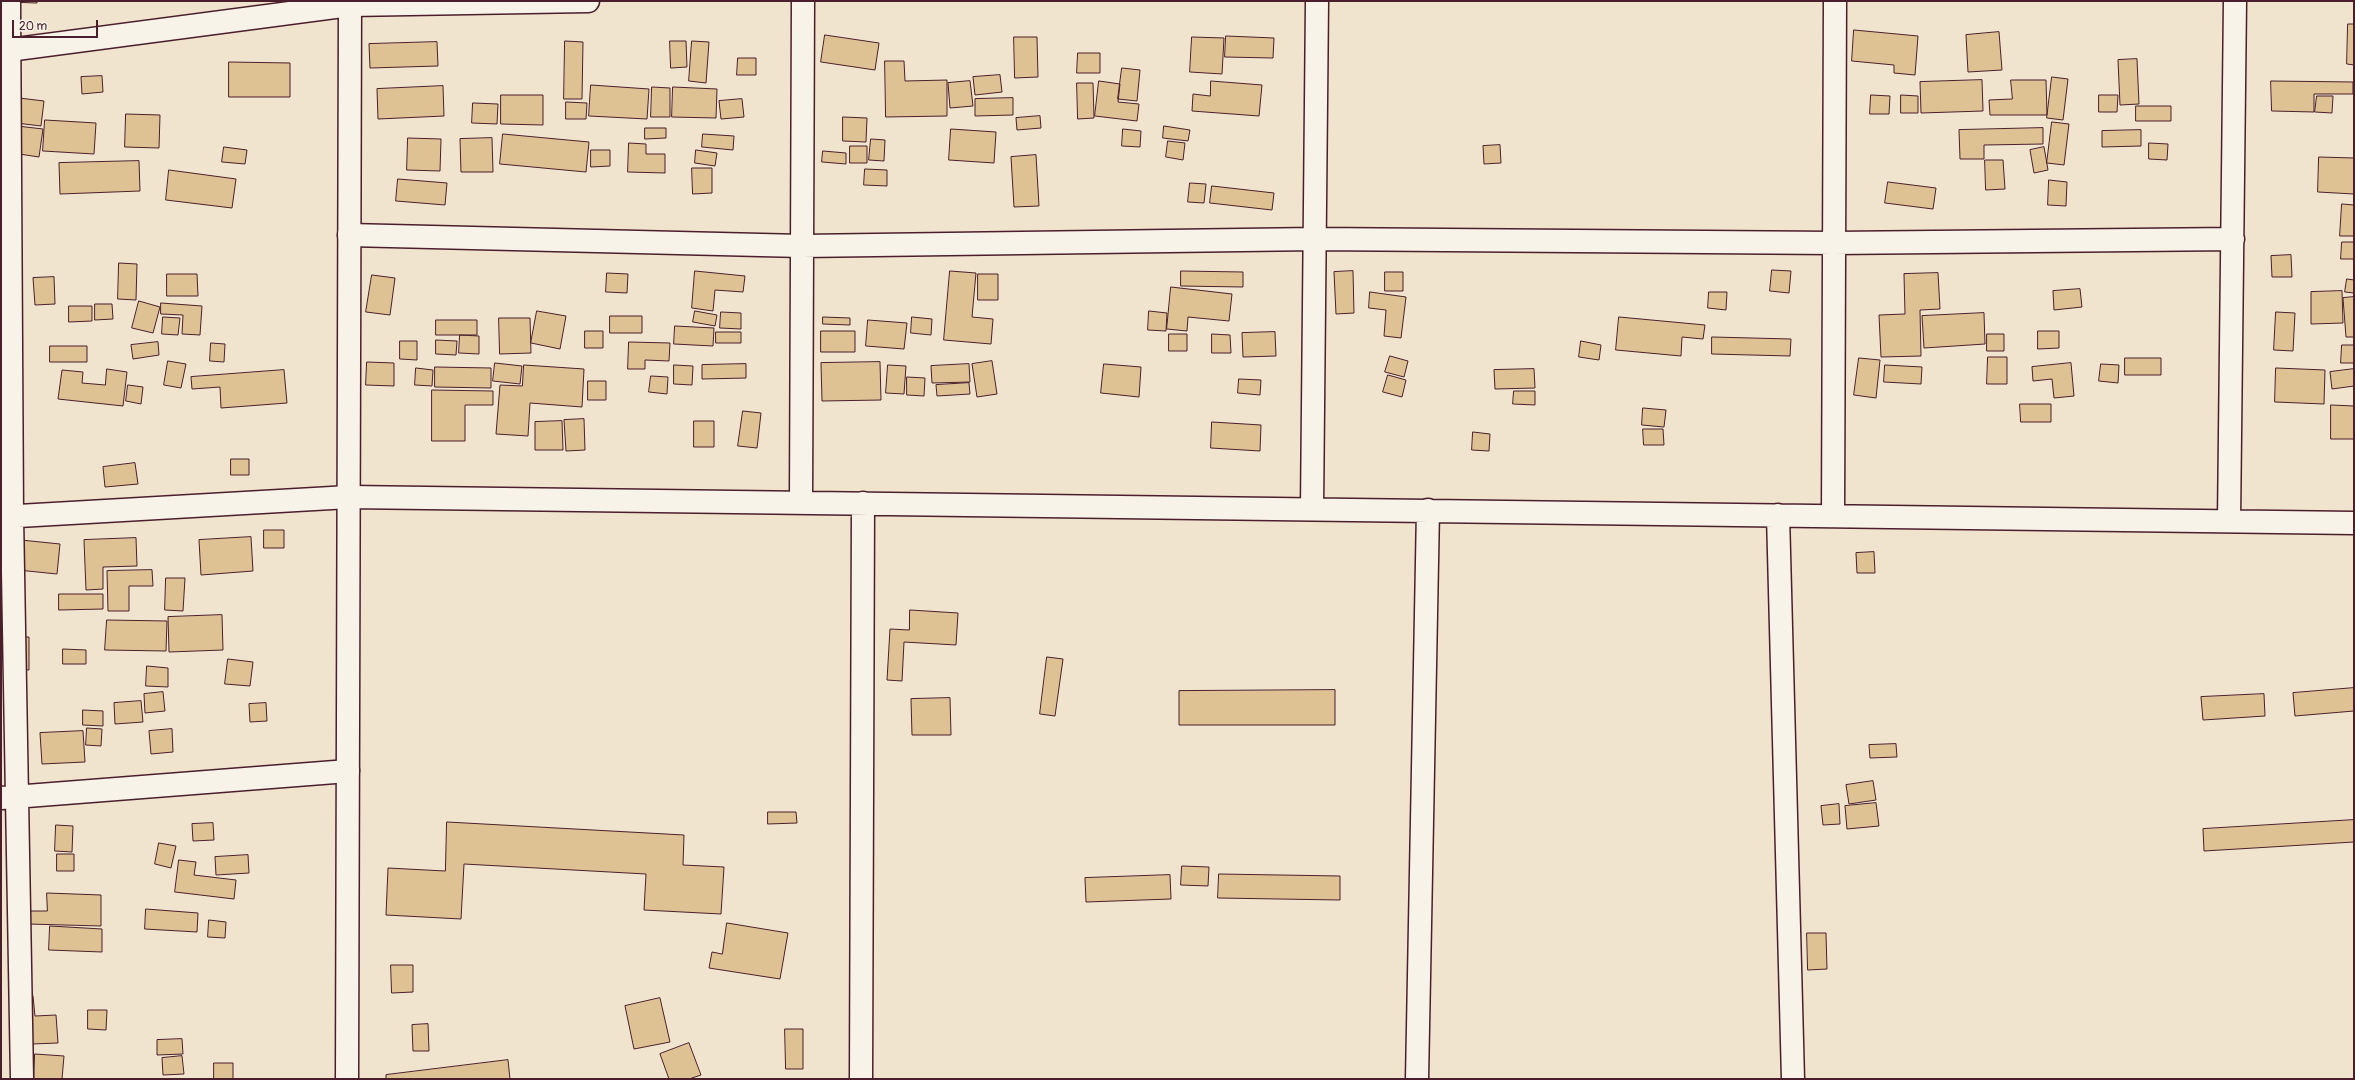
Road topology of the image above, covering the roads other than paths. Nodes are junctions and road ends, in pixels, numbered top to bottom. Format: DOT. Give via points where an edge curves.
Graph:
graph roads {
  1 [pos="9,1"];
  2 [pos="588,1"];
  3 [pos="803,1"];
  4 [pos="1317,1"];
  5 [pos="1835,1"];
  6 [pos="2235,1"];
  7 [pos="350,3"];
  8 [pos="5,51"];
  9 [pos="349,234"];
  10 [pos="1315,239"];
  11 [pos="2233,239"];
  12 [pos="1834,243"];
  13 [pos="802,246"];
  14 [pos="349,496"];
  15 [pos="801,503"];
  16 [pos="862,503"];
  17 [pos="1312,509"];
  18 [pos="1428,510"];
  19 [pos="1778,515"];
  20 [pos="6,516"];
  21 [pos="1833,516"];
  22 [pos="2229,521"];
  23 [pos="2354,522"];
  24 [pos="348,771"];
  25 [pos="9,797"];
  26 [pos="22,1079"];
  27 [pos="347,1079"];
  28 [pos="861,1079"];
  29 [pos="1417,1079"];
  30 [pos="1793,1079"];
  1 -- 8 [label="street"];
  2 -- 7 [label="street"];
  3 -- 13 [label="street"];
  4 -- 10 [label="street"];
  5 -- 12 [label="street"];
  6 -- 11 [label="street"];
  7 -- 8 [label="street"];
  7 -- 9 [label="street"];
  8 -- 20 [label="street"];
  9 -- 13 [label="street"];
  9 -- 14 [label="street"];
  10 -- 12 [label="street"];
  10 -- 13 [label="street"];
  10 -- 17 [label="street"];
  11 -- 12 [label="street"];
  11 -- 22 [label="street"];
  12 -- 21 [label="street"];
  13 -- 15 [label="street"];
  14 -- 15 [label="street"];
  14 -- 20 [label="street"];
  14 -- 24 [label="street"];
  15 -- 16 [label="street"];
  16 -- 17 [label="street"];
  16 -- 28 [label="street"];
  17 -- 18 [label="street"];
  18 -- 19 [label="street"];
  18 -- 29 [label="street"];
  19 -- 21 [label="street"];
  19 -- 30 [label="street"];
  20 -- 25 [label="street"];
  21 -- 22 [label="street"];
  22 -- 23 [label="street"];
  24 -- 25 [label="street"];
  24 -- 27 [label="street"];
  25 -- 26 [label="street"];
}
